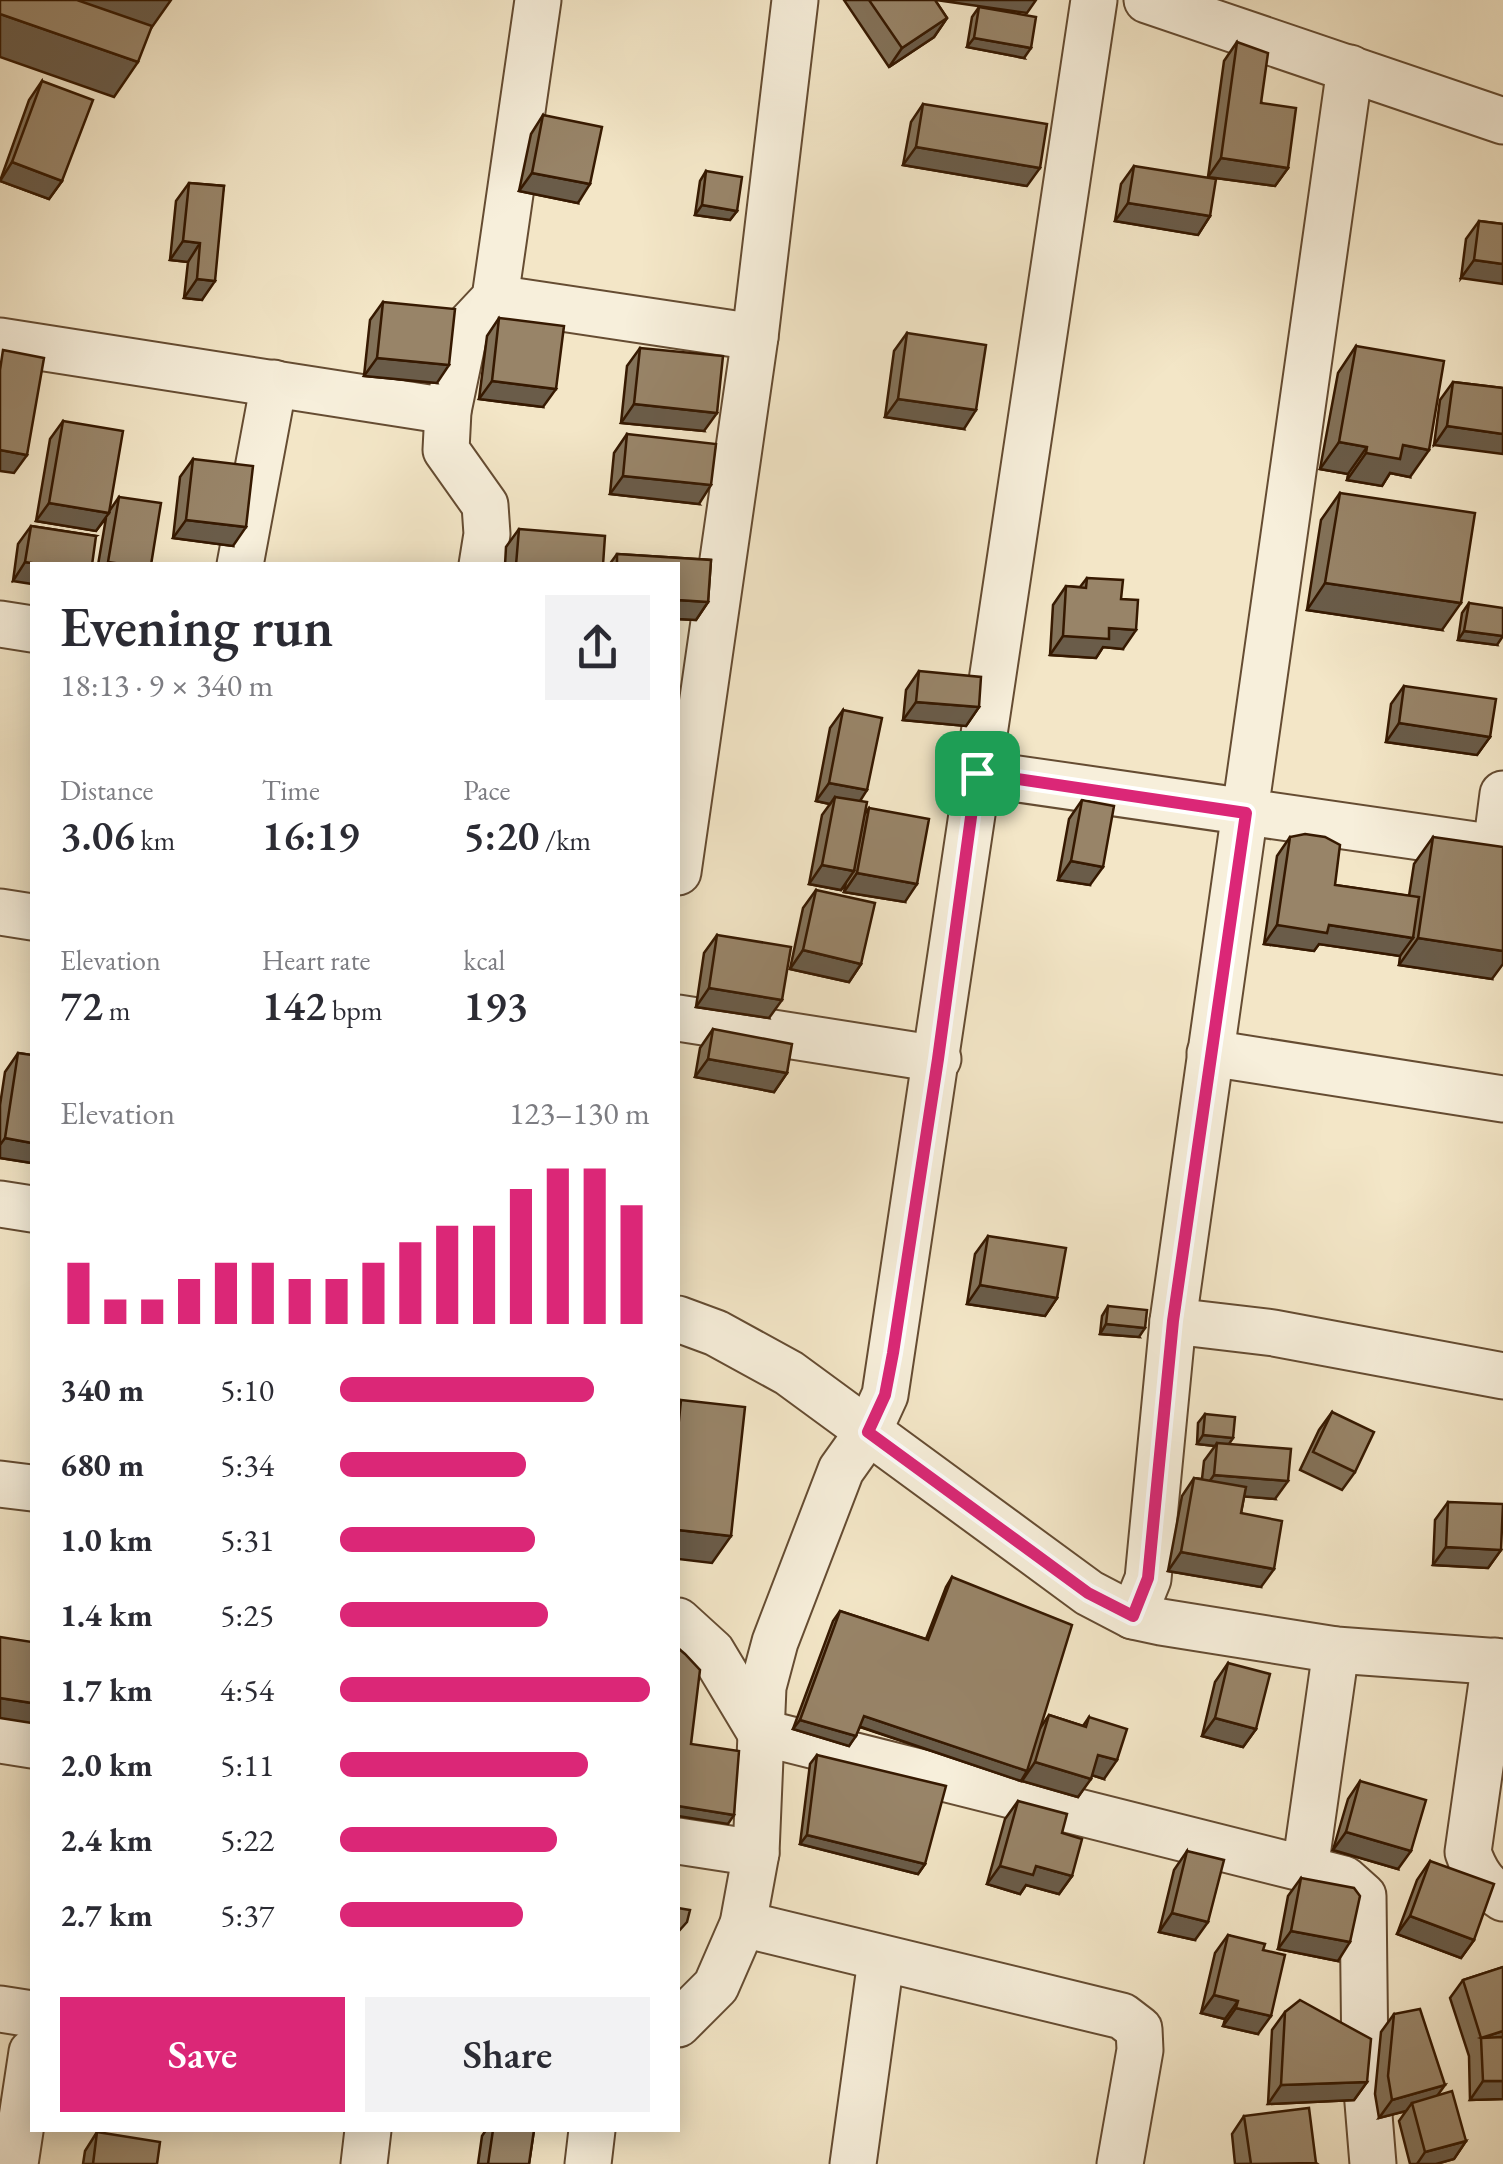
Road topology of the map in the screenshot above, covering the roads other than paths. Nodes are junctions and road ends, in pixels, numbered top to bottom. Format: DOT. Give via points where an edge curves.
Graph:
graph roads {
  1 [pos="538,0"];
  2 [pos="794,0"];
  3 [pos="1094,0"];
  4 [pos="1147,0"];
  5 [pos="1350,68"];
  6 [pos="1503,121"];
  7 [pos="496,298"];
  8 [pos="754,337"];
  9 [pos="0,341"];
  10 [pos="274,383"];
  11 [pos="448,411"];
  12 [pos="241,562"];
  13 [pos="482,562"];
  14 [pos="0,624"];
  15 [pos="30,629"];
  16 [pos="977,773"];
  17 [pos="1503,794"];
  18 [pos="1246,813"];
  19 [pos="1500,849"];
  20 [pos="680,858"];
  21 [pos="0,912"];
  22 [pos="30,918"];
  23 [pos="680,1018"];
  24 [pos="1210,1053"];
  25 [pos="938,1059"];
  26 [pos="1503,1099"];
  27 [pos="0,1204"];
  28 [pos="30,1208"];
  29 [pos="680,1320"];
  30 [pos="1173,1321"];
  31 [pos="1503,1376"];
  32 [pos="868,1432"];
  33 [pos="0,1484"];
  34 [pos="30,1488"];
  35 [pos="1133,1616"];
  36 [pos="680,1623"];
  37 [pos="1336,1650"];
  38 [pos="1499,1661"];
  39 [pos="760,1732"];
  40 [pos="0,1740"];
  41 [pos="30,1745"];
  42 [pos="680,1841"];
  43 [pos="756,1853"];
  44 [pos="1305,1869"];
  45 [pos="1503,1898"];
  46 [pos="743,1924"];
  47 [pos="881,1960"];
  48 [pos="0,2009"];
  49 [pos="30,2014"];
  50 [pos="680,2022"];
  51 [pos="30,2066"];
  52 [pos="368,2132"];
  53 [pos="592,2132"];
  54 [pos="16,2164"];
  55 [pos="364,2164"];
  56 [pos="588,2164"];
  57 [pos="853,2164"];
  58 [pos="1120,2164"];
  59 [pos="1373,2164"];
  1 -- 7 [label="street"];
  2 -- 8 [label="street"];
  3 -- 16 [label="street"];
  4 -- 5 [label="street"];
  5 -- 6 [label="street"];
  5 -- 18 [label="street"];
  7 -- 8 [label="street"];
  7 -- 11 [label="street" via="464,330"];
  8 -- 20 [label="street"];
  9 -- 10 [label="street"];
  10 -- 11 [label="street"];
  10 -- 12 [label="street"];
  11 -- 13 [label="street" via="446,450 485,505"];
  14 -- 15 [label="street"];
  16 -- 18 [label="street"];
  16 -- 25 [label="street"];
  17 -- 19 [label="street"];
  18 -- 19 [label="street"];
  18 -- 24 [label="street"];
  21 -- 22 [label="street"];
  23 -- 25 [label="street"];
  24 -- 26 [label="street"];
  24 -- 30 [label="street"];
  25 -- 32 [label="street" via="885,1395"];
  27 -- 28 [label="street"];
  29 -- 32 [label="street" via="789,1373"];
  30 -- 31 [label="street"];
  30 -- 35 [label="street" via="1148,1578"];
  32 -- 35 [label="street" via="1088,1593"];
  32 -- 39 [label="street" via="841,1470 775,1642"];
  33 -- 34 [label="street"];
  35 -- 37 [label="street"];
  36 -- 39 [label="street" via="712,1652"];
  37 -- 38 [label="street"];
  37 -- 44 [label="street"];
  38 -- 45 [label="street" via="1468,1852 1475,1872"];
  39 -- 43 [label="street"];
  39 -- 44 [label="street"];
  40 -- 41 [label="street"];
  42 -- 43 [label="street"];
  43 -- 46 [label="street"];
  44 -- 59 [label="street" via="1344,1879 1362,1896"];
  46 -- 47 [label="street"];
  46 -- 50 [label="street" via="716,1986"];
  47 -- 57 [label="street"];
  47 -- 58 [label="street" via="1122,2016 1139,2030"];
  48 -- 49 [label="street"];
  51 -- 54 [label="street"];
  52 -- 55 [label="street"];
  53 -- 56 [label="street"];
}
